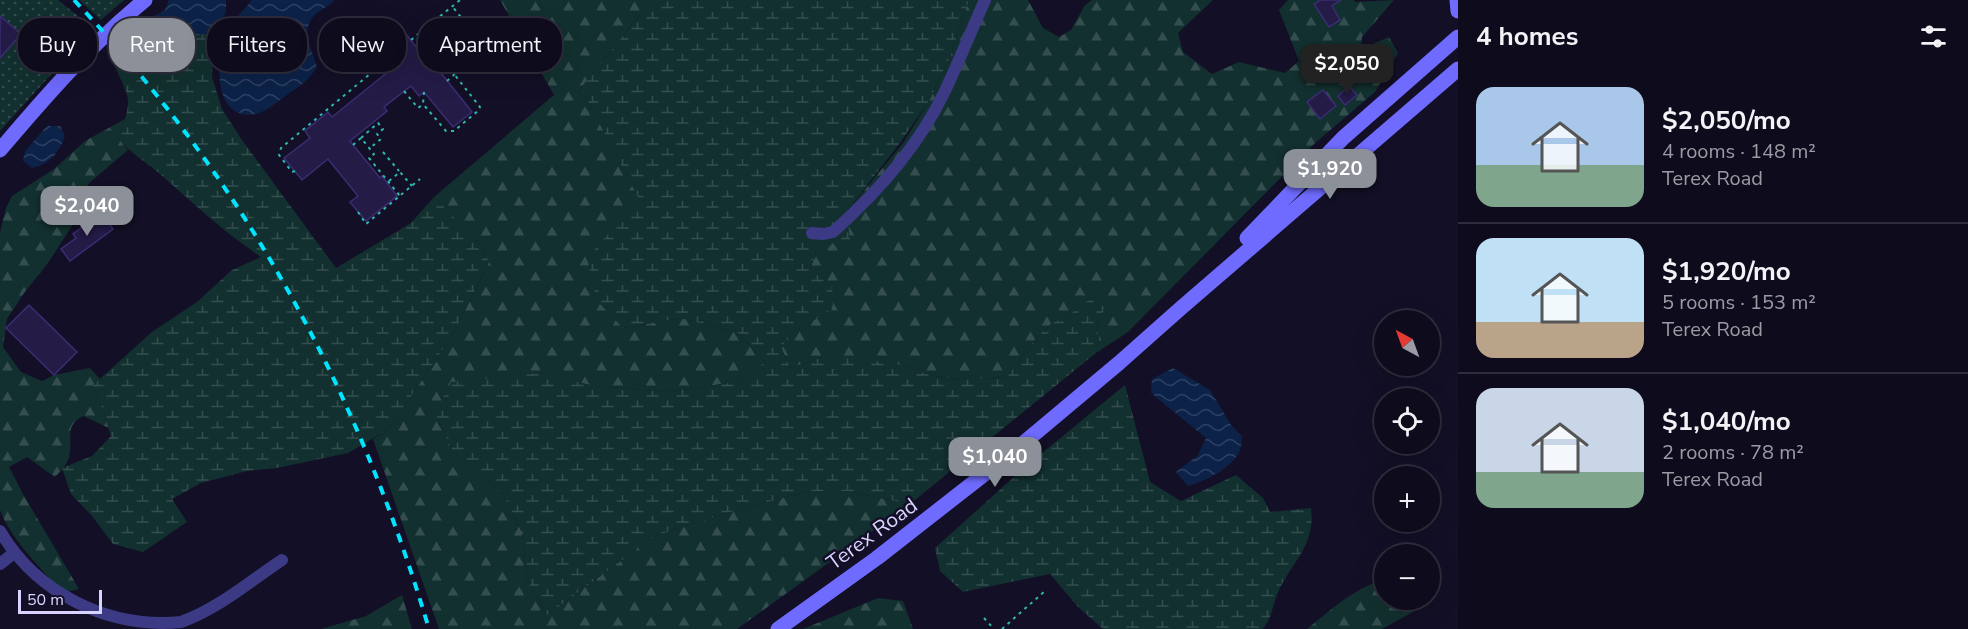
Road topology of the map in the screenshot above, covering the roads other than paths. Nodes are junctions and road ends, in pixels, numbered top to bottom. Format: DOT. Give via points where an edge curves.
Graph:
graph roads {
  1 [pos="145,0"];
  2 [pos="985,0"];
  3 [pos="1457,0"];
  4 [pos="1458,11"];
  5 [pos="1458,37"];
  6 [pos="1458,69"];
  7 [pos="0,150"];
  8 [pos="812,233"];
  9 [pos="1181,308"];
  10 [pos="0,531"];
  11 [pos="14,553"];
  12 [pos="282,560"];
  13 [pos="0,564"];
  14 [pos="778,629"];
  1 -- 7 [label="main road" via="94,46"];
  2 -- 8 [label="street" via="944,93 916,141 888,178 833,232"];
  3 -- 4 [label="main road"];
  5 -- 9 [label="main road, Terex Road" via="1343,138"];
  6 -- 9 [label="main road, Terex Road"];
  9 -- 14 [label="main road, Terex Road" via="1014,452"];
  10 -- 11 [label="street"];
  11 -- 12 [label="street" via="66,604 97,619 132,627 171,625 201,614"];
  11 -- 13 [label="street"];
}
